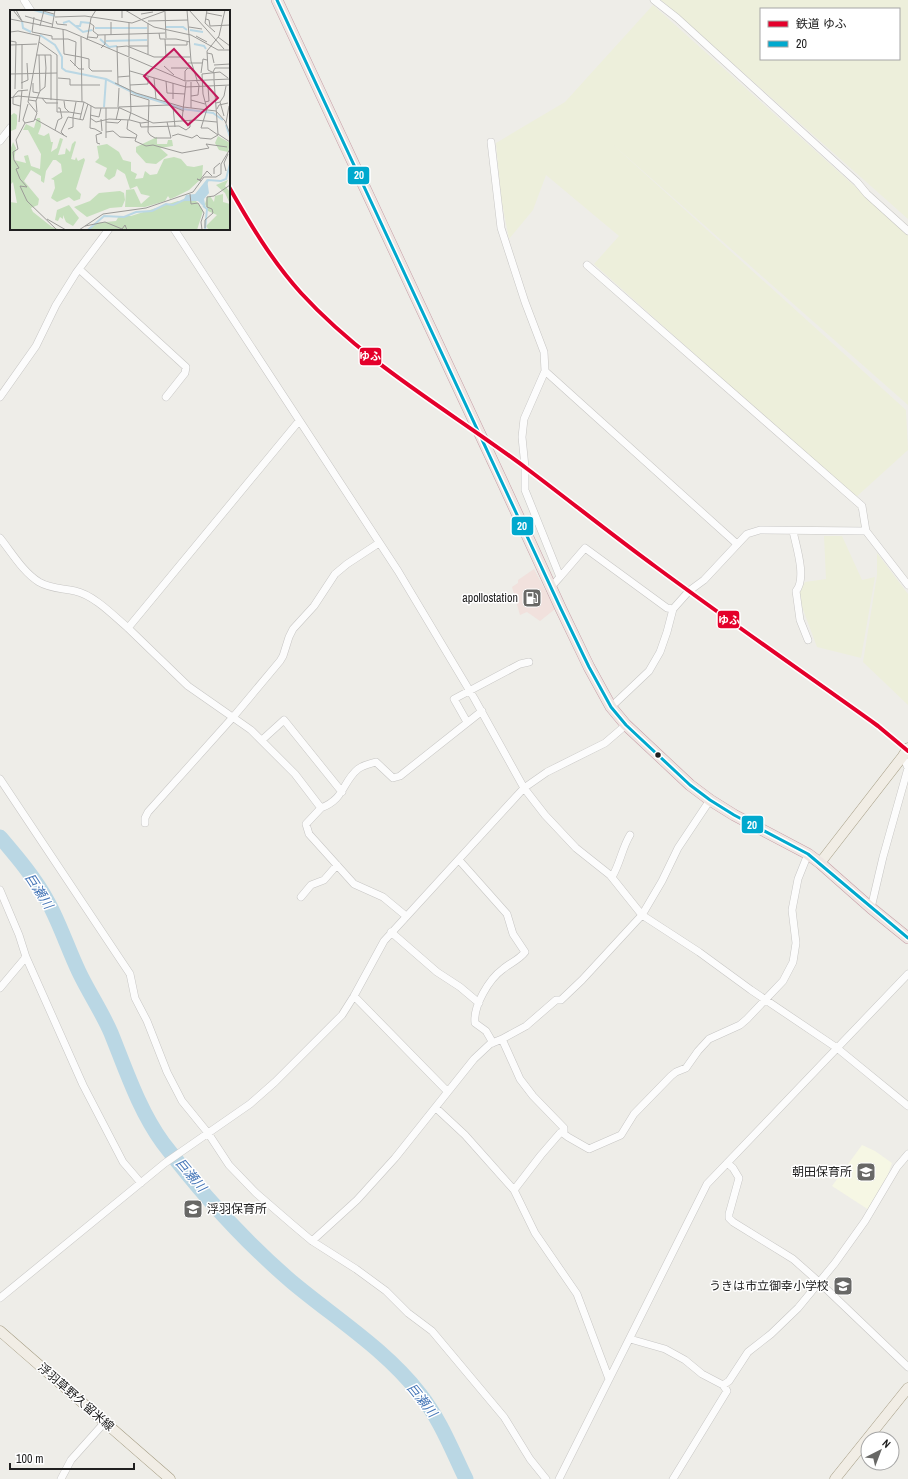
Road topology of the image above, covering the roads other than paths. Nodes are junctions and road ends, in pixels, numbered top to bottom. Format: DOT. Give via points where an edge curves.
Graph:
graph roads {
  1 [pos="24,0"];
  2 [pos="277,0"];
  3 [pos="654,0"];
  4 [pos="30,10"];
  5 [pos="10,128"];
  6 [pos="0,141"];
  7 [pos="491,142"];
  8 [pos="108,230"];
  9 [pos="175,230"];
  10 [pos="908,232"];
  11 [pos="587,265"];
  12 [pos="79,269"];
  13 [pos="545,371"];
  14 [pos="0,397"];
  15 [pos="166,397"];
  16 [pos="300,421"];
  17 [pos="793,530"];
  18 [pos="866,531"];
  19 [pos="0,538"];
  20 [pos="379,543"];
  21 [pos="737,544"];
  22 [pos="560,577"];
  23 [pos="908,585"];
  24 [pos="551,587"];
  25 [pos="672,609"];
  26 [pos="128,628"];
  27 [pos="808,640"];
  28 [pos="529,662"];
  29 [pos="470,691"];
  30 [pos="611,707"];
  31 [pos="482,711"];
  32 [pos="234,716"];
  33 [pos="467,722"];
  34 [pos="626,725"];
  35 [pos="262,740"];
  36 [pos="906,752"];
  37 [pos="0,779"];
  38 [pos="524,788"];
  39 [pos="342,792"];
  40 [pos="710,800"];
  41 [pos="321,808"];
  42 [pos="145,823"];
  43 [pos="630,835"];
  44 [pos="808,854"];
  45 [pos="459,860"];
  46 [pos="820,863"];
  47 [pos="337,865"];
  48 [pos="612,877"];
  49 [pos="0,890"];
  50 [pos="301,897"];
  51 [pos="871,908"];
  52 [pos="642,915"];
  53 [pos="406,916"];
  54 [pos="391,932"];
  55 [pos="908,938"];
  56 [pos="26,958"];
  57 [pos="908,974"];
  58 [pos="0,988"];
  59 [pos="354,996"];
  60 [pos="766,999"];
  61 [pos="479,1003"];
  62 [pos="502,1040"];
  63 [pos="493,1043"];
  64 [pos="837,1048"];
  65 [pos="447,1091"];
  66 [pos="908,1106"];
  67 [pos="436,1108"];
  68 [pos="564,1131"];
  69 [pos="208,1133"];
  70 [pos="908,1154"];
  71 [pos="727,1163"];
  72 [pos="141,1183"];
  73 [pos="514,1190"];
  74 [pos="312,1241"];
  75 [pos="819,1282"];
  76 [pos="0,1298"];
  77 [pos="0,1331"];
  78 [pos="630,1339"];
  79 [pos="908,1366"];
  80 [pos="609,1379"];
  81 [pos="723,1385"];
  82 [pos="908,1388"];
  83 [pos="105,1422"];
  84 [pos="61,1479"];
  85 [pos="170,1479"];
  86 [pos="546,1479"];
  87 [pos="559,1479"];
  88 [pos="673,1479"];
  89 [pos="835,1479"];
  1 -- 4 [label="street"];
  2 -- 24 [label="highway"];
  3 -- 10 [label="street" via="857,182"];
  5 -- 6 [label="street"];
  7 -- 13 [label="street" via="501,228 544,352"];
  8 -- 12 [label="street"];
  9 -- 16 [label="street"];
  11 -- 18 [label="street" via="862,506"];
  12 -- 14 [label="street" via="56,305 36,346"];
  12 -- 15 [label="street" via="186,368 185,373"];
  13 -- 21 [label="street"];
  13 -- 22 [label="street" via="524,419 522,437 525,490"];
  16 -- 20 [label="street"];
  16 -- 26 [label="street"];
  17 -- 18 [label="street"];
  17 -- 21 [label="street" via="760,530 747,534"];
  17 -- 27 [label="street" via="801,571 801,583 796,591 800,620"];
  18 -- 23 [label="street"];
  19 -- 26 [label="street" via="29,575 38,582 90,597"];
  20 -- 29 [label="street"];
  20 -- 32 [label="street" via="335,574 314,606 293,629 283,656"];
  21 -- 25 [label="street" via="704,580"];
  22 -- 24 [label="street"];
  22 -- 25 [label="street" via="585,548 667,608"];
  24 -- 30 [label="highway"];
  25 -- 30 [label="street" via="663,646 653,664"];
  26 -- 32 [label="street" via="188,686"];
  28 -- 29 [label="street" via="520,664"];
  29 -- 31 [label="street"];
  29 -- 33 [label="street" via="454,699"];
  30 -- 34 [label="highway"];
  31 -- 33 [label="street"];
  31 -- 38 [label="street"];
  32 -- 35 [label="street"];
  32 -- 42 [label="street" via="148,812"];
  33 -- 39 [label="street" via="400,776 393,778 376,762 367,764 353,774"];
  34 -- 38 [label="street" via="605,743 547,772"];
  34 -- 40 [label="highway"];
  35 -- 39 [label="street" via="284,720"];
  35 -- 41 [label="street" via="295,774"];
  36 -- 46 [label="main road"];
  36 -- 51 [label="street" via="908,768 882,857"];
  37 -- 69 [label="street" via="130,974 135,998 167,1072 182,1101"];
  38 -- 45 [label="street"];
  38 -- 48 [label="street" via="576,848"];
  39 -- 41 [label="street" via="330,804"];
  40 -- 44 [label="highway"];
  40 -- 52 [label="street" via="678,848"];
  41 -- 47 [label="street" via="306,824 309,834"];
  43 -- 48 [label="street"];
  44 -- 46 [label="highway"];
  44 -- 60 [label="street" via="798,879 792,910 796,943 793,962 783,981"];
  45 -- 53 [label="street"];
  45 -- 61 [label="street" via="508,914 513,934 525,952 496,975"];
  46 -- 51 [label="highway"];
  47 -- 50 [label="street" via="324,880 311,885"];
  47 -- 53 [label="street" via="354,884 383,897"];
  48 -- 52 [label="street"];
  49 -- 56 [label="street"];
  51 -- 55 [label="highway"];
  52 -- 60 [label="street"];
  52 -- 62 [label="street" via="561,1000 556,1000 526,1026"];
  53 -- 54 [label="street"];
  54 -- 59 [label="street"];
  54 -- 61 [label="street" via="437,972"];
  56 -- 58 [label="street"];
  56 -- 72 [label="street" via="95,1109 123,1162"];
  57 -- 64 [label="street"];
  59 -- 65 [label="street"];
  59 -- 69 [label="street" via="342,1015 275,1082 250,1104"];
  60 -- 64 [label="street"];
  60 -- 68 [label="street" via="740,1025 709,1039 686,1068 671,1076 634,1114 618,1138 589,1149 568,1137"];
  61 -- 63 [label="street" via="474,1017 475,1023 486,1032"];
  62 -- 63 [label="street"];
  62 -- 68 [label="street" via="520,1079"];
  63 -- 65 [label="street" via="474,1059"];
  64 -- 66 [label="street"];
  64 -- 71 [label="street"];
  65 -- 67 [label="street"];
  67 -- 73 [label="street" via="465,1135"];
  67 -- 74 [label="street" via="357,1200"];
  68 -- 73 [label="street"];
  69 -- 72 [label="street"];
  69 -- 74 [label="street" via="229,1165 256,1193"];
  70 -- 75 [label="street" via="897,1167 865,1221"];
  71 -- 75 [label="street" via="739,1178 729,1218 793,1260"];
  71 -- 78 [label="street" via="707,1184"];
  72 -- 76 [label="street"];
  73 -- 80 [label="street" via="535,1233 577,1294"];
  74 -- 86 [label="street" via="386,1291 408,1313 432,1331 504,1417 530,1459"];
  75 -- 79 [label="street"];
  75 -- 81 [label="street" via="798,1308 748,1352"];
  77 -- 83 [label="main road, 浮羽草野久留米線"];
  78 -- 80 [label="street"];
  78 -- 81 [label="street" via="665,1349"];
  80 -- 87 [label="street"];
  81 -- 88 [label="street" via="727,1391"];
  82 -- 89 [label="main road"];
  83 -- 84 [label="street" via="71,1460"];
  83 -- 85 [label="main road, 浮羽草野久留米線"];
}
